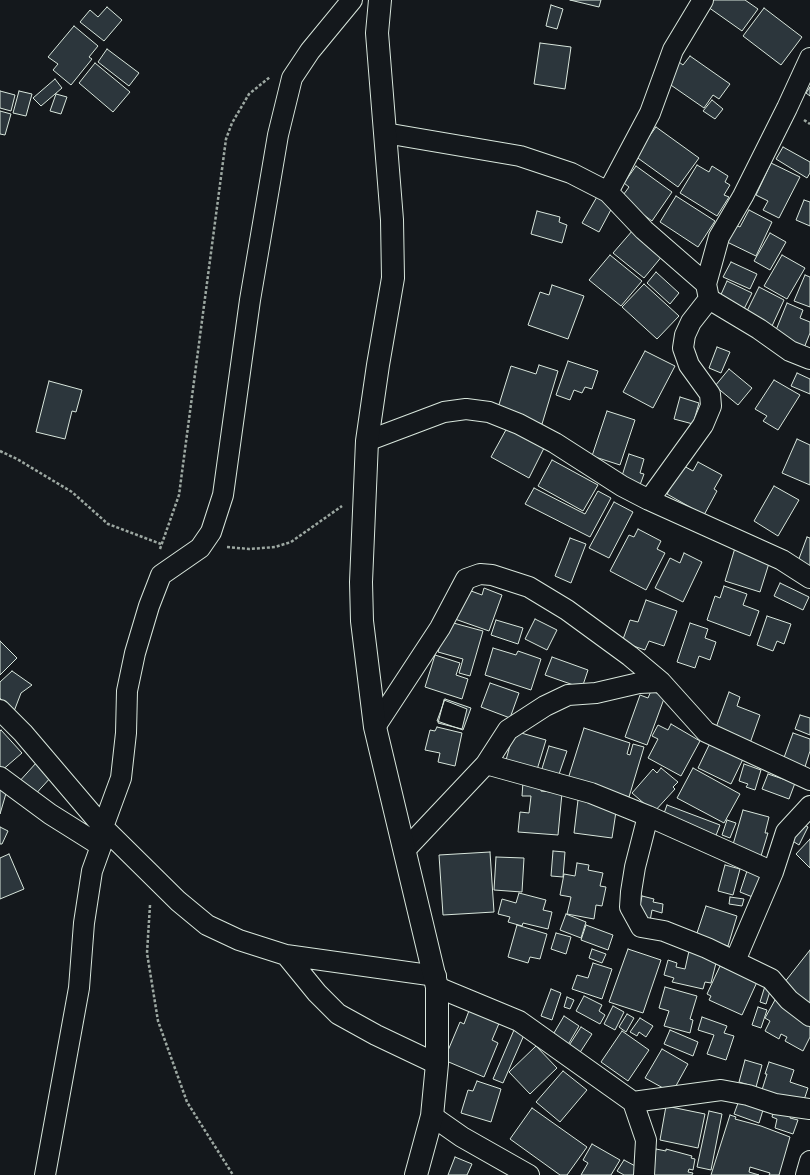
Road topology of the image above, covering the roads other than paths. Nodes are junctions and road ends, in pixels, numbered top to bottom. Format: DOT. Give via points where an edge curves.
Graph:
graph roads {
  1 [pos="352,0"];
  2 [pos="380,0"];
  3 [pos="704,0"];
  4 [pos="810,58"];
  5 [pos="385,133"];
  6 [pos="608,192"];
  7 [pos="708,291"];
  8 [pos="810,359"];
  9 [pos="367,441"];
  10 [pos="649,500"];
  11 [pos="810,578"];
  12 [pos="661,682"];
  13 [pos="0,710"];
  14 [pos="375,727"];
  15 [pos="486,764"];
  16 [pos="0,777"];
  17 [pos="810,780"];
  18 [pos="810,806"];
  19 [pos="648,816"];
  20 [pos="102,836"];
  21 [pos="404,851"];
  22 [pos="773,872"];
  23 [pos="286,955"];
  24 [pos="735,961"];
  25 [pos="436,981"];
  26 [pos="810,1016"];
  27 [pos="437,1064"];
  28 [pos="633,1102"];
  29 [pos="810,1109"];
  30 [pos="432,1116"];
  31 [pos="810,1161"];
  32 [pos="45,1175"];
  33 [pos="416,1175"];
  34 [pos="529,1175"];
  35 [pos="644,1175"];
  36 [pos="806,1175"];
  1 -- 20 [label="street" via="292,78 278,136 250,300 223,495 210,532 200,548 161,575 149,606 127,691 121,778"];
  2 -- 5 [label="street" via="377,33"];
  3 -- 6 [label="street" via="673,50 650,113"];
  4 -- 7 [label="street" via="764,156 719,238"];
  5 -- 6 [label="street" via="520,156 571,173"];
  5 -- 9 [label="street" via="392,220 393,278"];
  6 -- 7 [label="street"];
  7 -- 8 [label="street" via="790,350"];
  7 -- 10 [label="street" via="685,335 683,348 688,365 710,394 711,406 703,425"];
  9 -- 10 [label="street" via="444,412 466,409 488,412 543,437"];
  9 -- 14 [label="street" via="361,582 362,621"];
  10 -- 11 [label="street" via="782,560"];
  12 -- 14 [label="street" via="567,610 529,588 492,575 480,574 466,579 440,628"];
  12 -- 15 [label="street" via="568,695 545,706 508,730"];
  12 -- 17 [label="street" via="706,732"];
  13 -- 20 [label="street" via="23,733"];
  14 -- 21 [label="street"];
  15 -- 19 [label="street" via="591,793"];
  15 -- 21 [label="street"];
  16 -- 20 [label="street" via="50,814"];
  18 -- 22 [label="street" via="786,832"];
  19 -- 22 [label="street"];
  19 -- 24 [label="street" via="634,867 630,906 634,916 641,927 664,931"];
  20 -- 23 [label="street" via="207,925 239,940"];
  20 -- 32 [label="street" via="92,871 78,988"];
  21 -- 25 [label="street"];
  22 -- 24 [label="street"];
  23 -- 25 [label="street"];
  23 -- 27 [label="street" via="338,1014"];
  24 -- 26 [label="street" via="771,979 789,1000"];
  25 -- 27 [label="street"];
  25 -- 28 [label="street" via="519,1021"];
  27 -- 30 [label="street"];
  28 -- 29 [label="street" via="721,1090 775,1104"];
  28 -- 35 [label="street" via="646,1140"];
  30 -- 33 [label="street"];
  30 -- 34 [label="street" via="462,1137"];
  31 -- 36 [label="street"];
}
